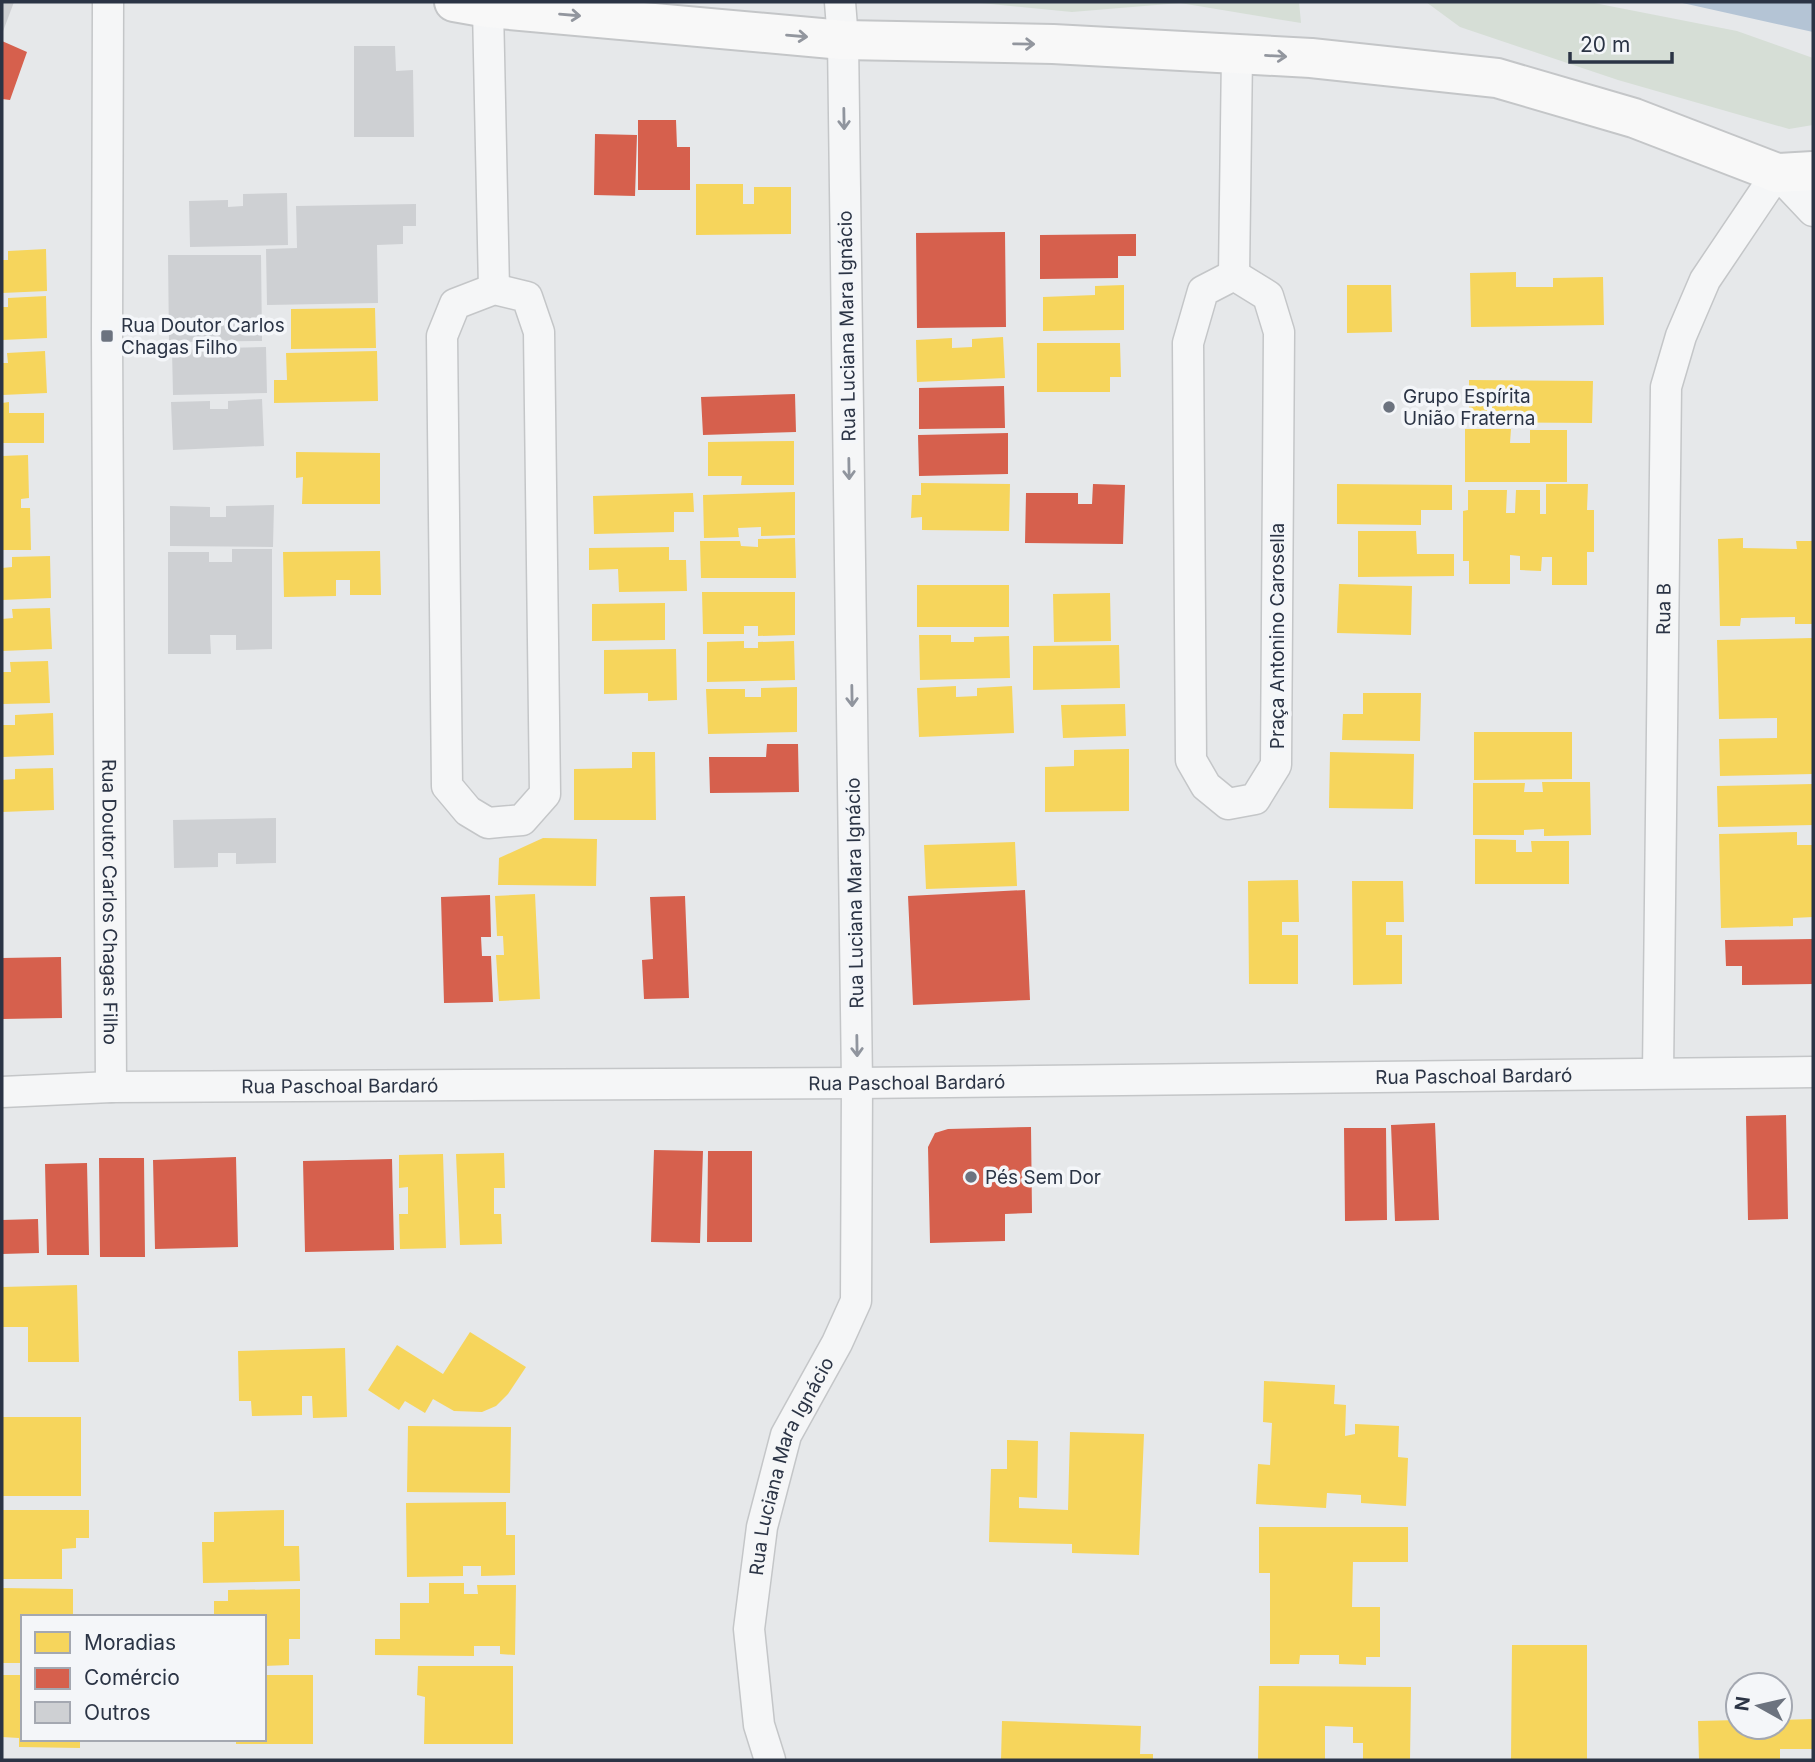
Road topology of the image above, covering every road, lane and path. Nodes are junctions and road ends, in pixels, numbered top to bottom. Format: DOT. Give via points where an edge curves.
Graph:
graph roads {
  1 [pos="108,2"];
  2 [pos="840,2"];
  3 [pos="471,5"];
  4 [pos="843,40"];
  5 [pos="1237,54"];
  6 [pos="1795,172"];
  7 [pos="1813,211"];
  8 [pos="1234,275"];
  9 [pos="494,289"];
  10 [pos="1813,1072"];
  11 [pos="1658,1073"];
  12 [pos="857,1083"];
  13 [pos="111,1087"];
  14 [pos="2,1092"];
  15 [pos="770,1760"];
  1 -- 13 [label="street, Rua Doutor Carlos Chagas Filho"];
  2 -- 4 [label="street, Rua Luciana Mara Ignácio"];
  3 -- 4 [label="main road, one-way"];
  3 -- 9 [label="street"];
  4 -- 5 [label="main road, one-way"];
  4 -- 12 [label="street, Rua Luciana Mara Ignácio, one-way"];
  5 -- 6 [label="main road, one-way" via="1497,78"];
  5 -- 8 [label="street"];
  6 -- 7 [label="street"];
  6 -- 11 [label="street, Rua B" via="1705,280 1666,387"];
  8 -- 8 [label="street, Praça Antonino Carosella" via="1203,291 1188,343 1191,760 1206,786 1228,804 1255,799 1276,765 1277,737 1279,332 1268,296"];
  9 -- 9 [label="street" via="455,304 442,336 447,786 468,811 488,824 522,820 545,794 539,332 527,297"];
  10 -- 11 [label="street, Rua Paschoal Bardaró"];
  11 -- 12 [label="street, Rua Paschoal Bardaró"];
  12 -- 13 [label="street, Rua Paschoal Bardaró"];
  12 -- 15 [label="street, Rua Luciana Mara Ignácio" via="856,1301 786,1435 762,1527 749,1629 759,1725"];
  13 -- 14 [label="street, Rua Paschoal Bardaró"];
}
